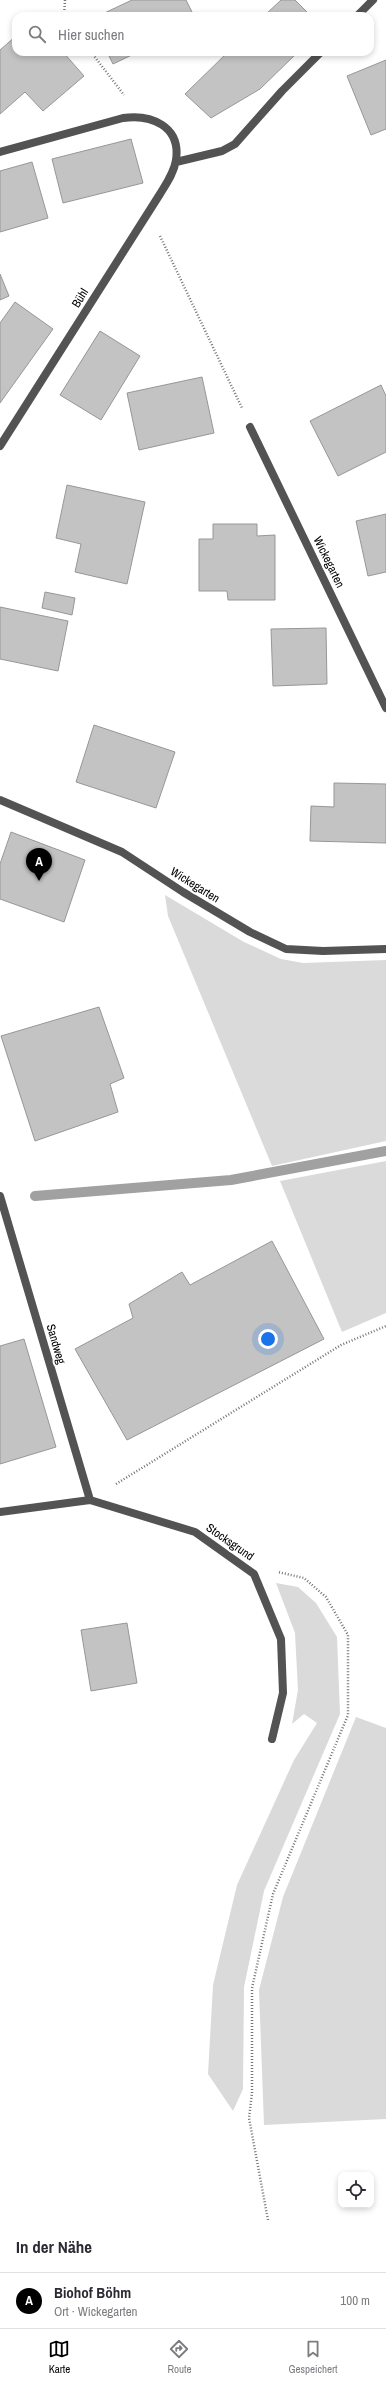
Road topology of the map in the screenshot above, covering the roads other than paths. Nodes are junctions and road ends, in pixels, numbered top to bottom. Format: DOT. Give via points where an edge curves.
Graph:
graph roads {
  1 [pos="373,0"];
  2 [pos="361,12"];
  3 [pos="317,56"];
  4 [pos="0,152"];
  5 [pos="176,162"];
  6 [pos="250,427"];
  7 [pos="0,446"];
  8 [pos="386,708"];
  9 [pos="0,800"];
  10 [pos="386,949"];
  11 [pos="0,1196"];
  12 [pos="90,1500"];
  13 [pos="0,1512"];
  14 [pos="272,1739"];
  1 -- 2 [label="street"];
  3 -- 5 [label="street" via="235,144 222,151"];
  4 -- 5 [label="street, Bühl" via="123,118 140,116 158,122 170,133 175,146"];
  5 -- 7 [label="street, Bühl" via="170,178 149,212"];
  6 -- 8 [label="street, Wickegarten"];
  9 -- 10 [label="street, Wickegarten" via="122,852 182,892 250,932 286,949"];
  11 -- 12 [label="street, Sandweg"];
  12 -- 13 [label="street, Stocksgrund"];
  12 -- 14 [label="street, Stocksgrund" via="195,1532 254,1574 281,1639 283,1692"];
}
